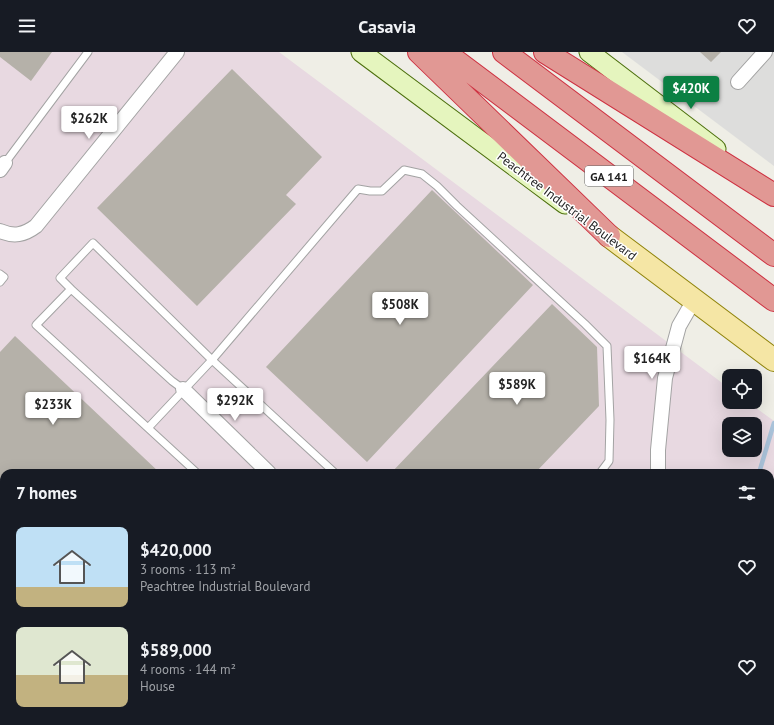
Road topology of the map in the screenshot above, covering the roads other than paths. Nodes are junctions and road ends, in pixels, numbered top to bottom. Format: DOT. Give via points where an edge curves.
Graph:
graph roads {
  1 [pos="88,52"];
  2 [pos="177,52"];
  3 [pos="361,52"];
  4 [pos="419,52"];
  5 [pos="444,52"];
  6 [pos="504,52"];
  7 [pos="545,52"];
  8 [pos="589,52"];
  9 [pos="765,52"];
  10 [pos="738,82"];
  11 [pos="3,166"];
  12 [pos="774,194"];
  13 [pos="0,232"];
  14 [pos="609,236"];
  15 [pos="774,255"];
  16 [pos="0,274"];
  17 [pos="0,282"];
  18 [pos="71,290"];
  19 [pos="694,300"];
  20 [pos="774,300"];
  21 [pos="212,360"];
  22 [pos="774,360"];
  23 [pos="183,389"];
  24 [pos="148,428"];
  25 [pos="193,469"];
  26 [pos="265,469"];
  27 [pos="331,469"];
  28 [pos="603,469"];
  29 [pos="658,469"];
  1 -- 11 [label="lane"];
  2 -- 13 [label="street" via="36,226 17,235"];
  3 -- 14 [label="main road, Peachtree Industrial Boulevard"];
  4 -- 14 [label="highway"];
  5 -- 20 [label="highway, GA 141"];
  6 -- 15 [label="highway, GA 141"];
  7 -- 12 [label="highway"];
  8 -- 12 [label="main road"];
  9 -- 10 [label="street"];
  14 -- 19 [label="main road, Peachtree Industrial Boulevard"];
  16 -- 17 [label="lane" via="4,277"];
  18 -- 21 [label="lane" via="60,278 94,244"];
  18 -- 23 [label="lane"];
  18 -- 24 [label="lane" via="36,325"];
  19 -- 22 [label="main road, Peachtree Industrial Boulevard"];
  19 -- 29 [label="street" via="679,326 666,378"];
  21 -- 23 [label="lane"];
  21 -- 27 [label="lane"];
  21 -- 28 [label="lane" via="358,190 382,191 404,170 422,174 607,346 609,461"];
  23 -- 24 [label="lane"];
  23 -- 26 [label="street"];
  24 -- 25 [label="lane"];
}
